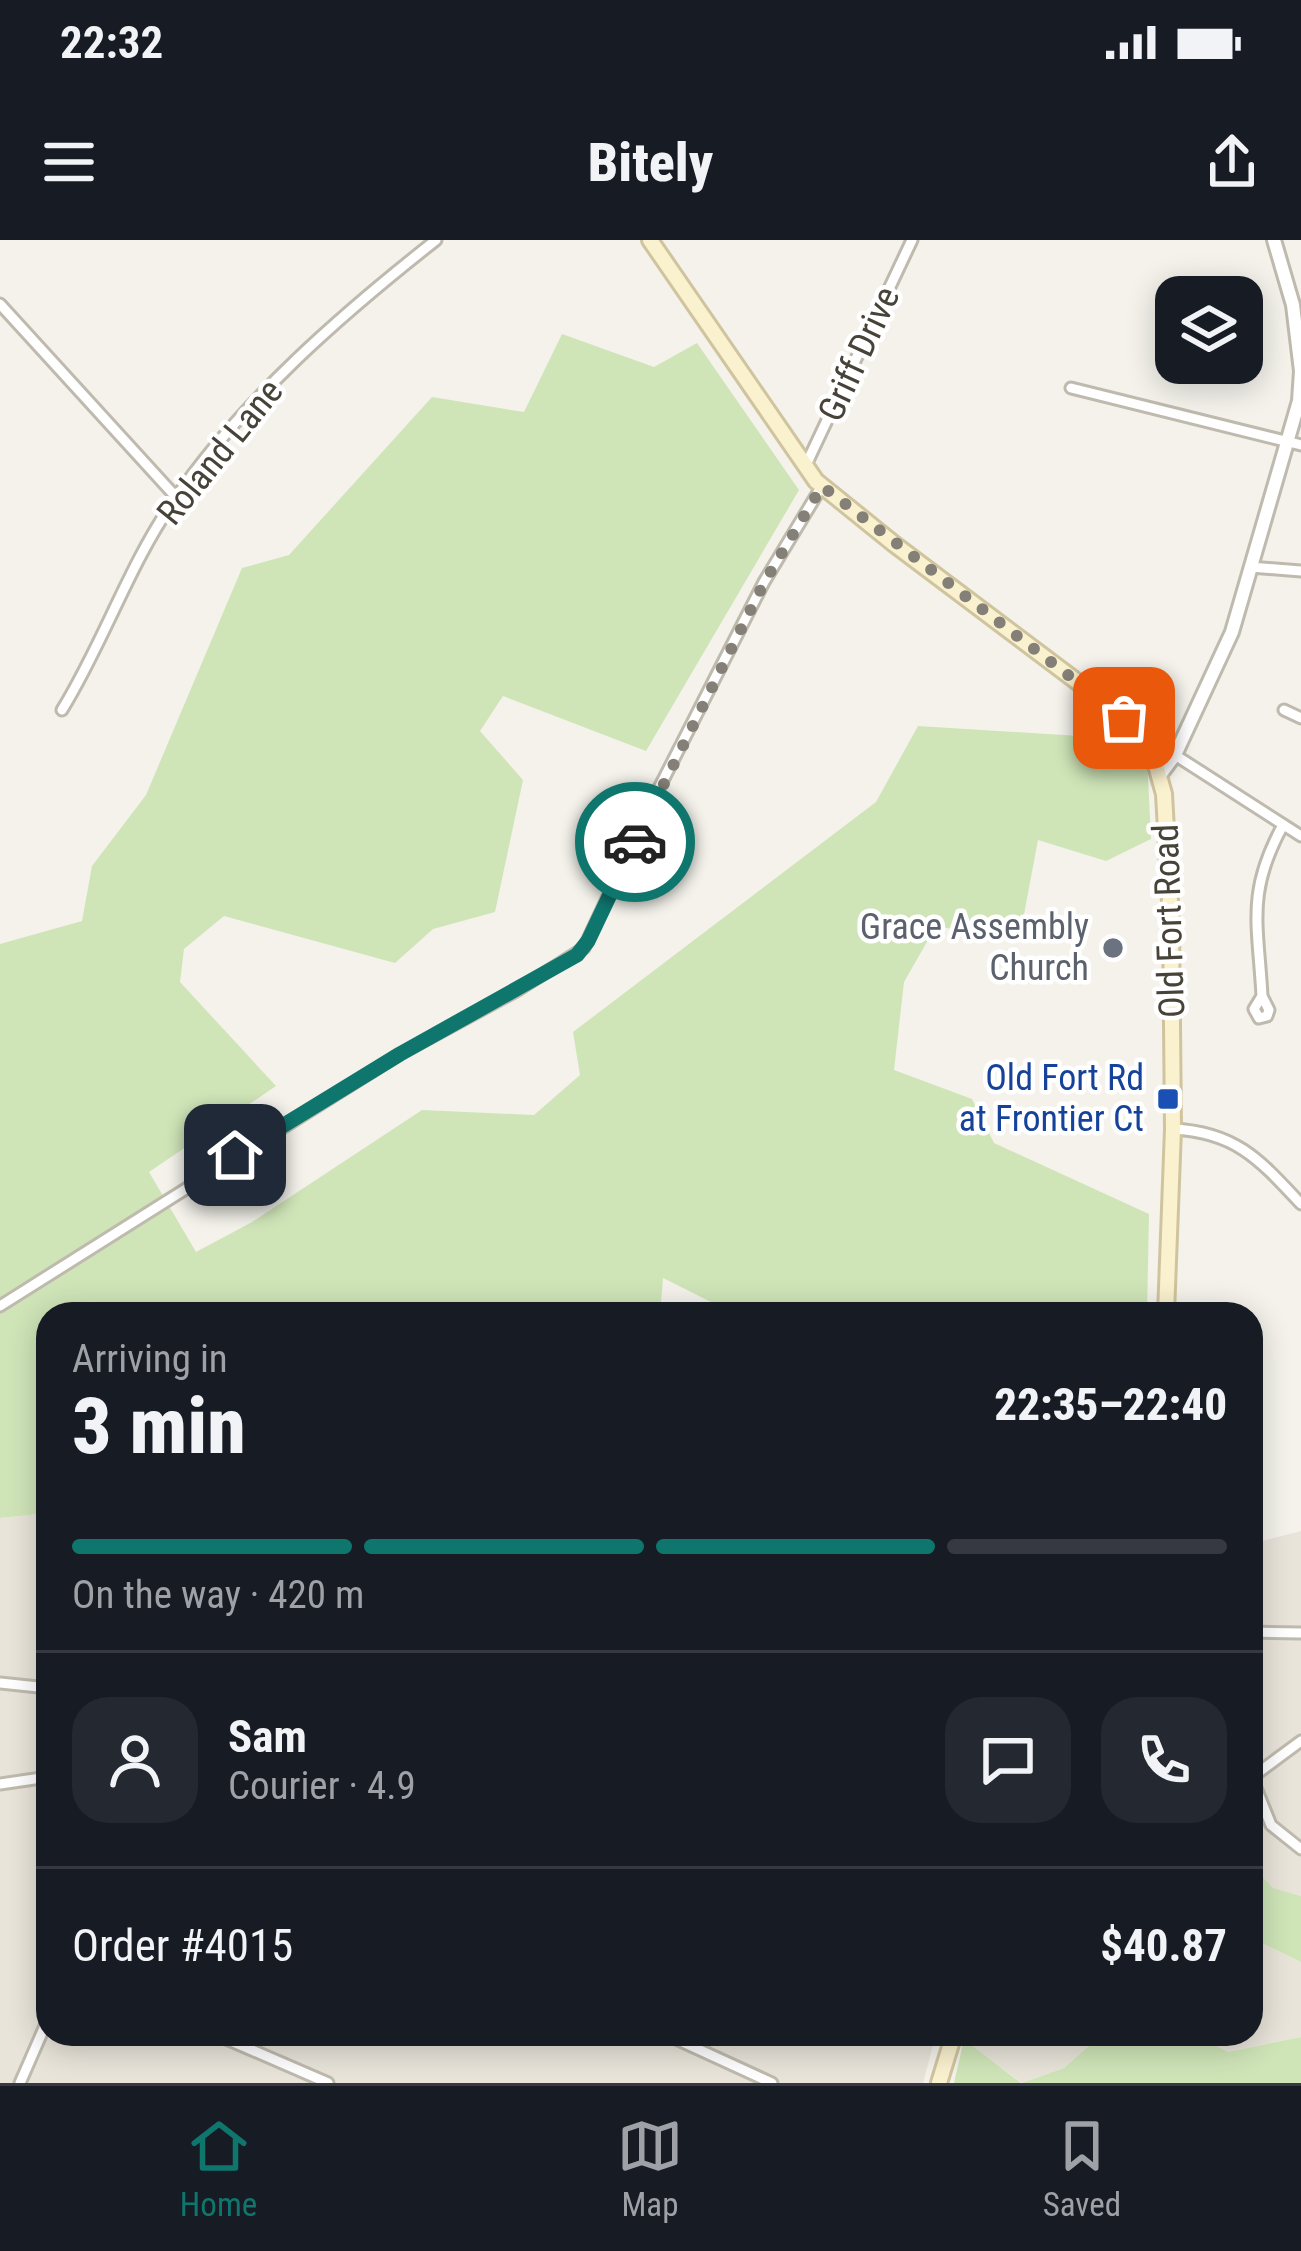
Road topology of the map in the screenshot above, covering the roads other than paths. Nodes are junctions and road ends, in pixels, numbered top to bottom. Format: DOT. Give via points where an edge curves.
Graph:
graph roads {
  1 [pos="436,240"];
  2 [pos="650,240"];
  3 [pos="912,240"];
  4 [pos="1274,240"];
  5 [pos="0,304"];
  6 [pos="1301,371"];
  7 [pos="1071,388"];
  8 [pos="1294,444"];
  9 [pos="805,467"];
  10 [pos="822,486"];
  11 [pos="176,497"];
  12 [pos="1250,567"];
  13 [pos="1301,571"];
  14 [pos="62,710"];
  15 [pos="1284,710"];
  16 [pos="1301,718"];
  17 [pos="1175,755"];
  18 [pos="1160,776"];
  19 [pos="1283,825"];
  20 [pos="1301,836"];
  21 [pos="1262,996"];
  22 [pos="1173,1129"];
  23 [pos="1301,1204"];
  24 [pos="1166,1302"];
  25 [pos="0,1306"];
  26 [pos="1263,1632"];
  27 [pos="1301,1633"];
  28 [pos="0,1683"];
  29 [pos="36,1687"];
  30 [pos="1301,1741"];
  31 [pos="1263,1769"];
  32 [pos="36,1779"];
  33 [pos="0,1784"];
  34 [pos="1263,1806"];
  35 [pos="1301,1849"];
  36 [pos="36,2046"];
  37 [pos="243,2046"];
  38 [pos="688,2046"];
  39 [pos="950,2046"];
  40 [pos="755,2080"];
  41 [pos="20,2083"];
  42 [pos="328,2083"];
  43 [pos="772,2083"];
  44 [pos="939,2083"];
  1 -- 11 [label="street, Roland Lane" via="296,362"];
  2 -- 9 [label="main road, Old Fort Road"];
  3 -- 9 [label="street, Griff Drive"];
  4 -- 6 [label="street"];
  5 -- 11 [label="street"];
  6 -- 8 [label="street"];
  7 -- 8 [label="street"];
  8 -- 12 [label="street"];
  9 -- 10 [label="main road, Old Fort Road"];
  10 -- 18 [label="main road, Old Fort Road" via="1124,718 1148,744"];
  10 -- 25 [label="street" via="764,583 584,948 202,1175"];
  11 -- 14 [label="street, Roland Lane"];
  12 -- 13 [label="street"];
  12 -- 17 [label="street" via="1232,632"];
  15 -- 16 [label="street"];
  17 -- 18 [label="street"];
  17 -- 19 [label="street"];
  18 -- 22 [label="main road, Old Fort Road"];
  19 -- 20 [label="street"];
  19 -- 21 [label="street" via="1257,887"];
  22 -- 23 [label="street" via="1230,1140"];
  22 -- 24 [label="main road, Old Fort Road"];
  26 -- 27 [label="street"];
  28 -- 29 [label="street"];
  30 -- 31 [label="street"];
  32 -- 33 [label="street"];
  34 -- 35 [label="street" via="1271,1825"];
  36 -- 41 [label="street"];
  37 -- 42 [label="street"];
  38 -- 40 [label="street"];
  39 -- 44 [label="main road"];
  40 -- 43 [label="street"];
}
